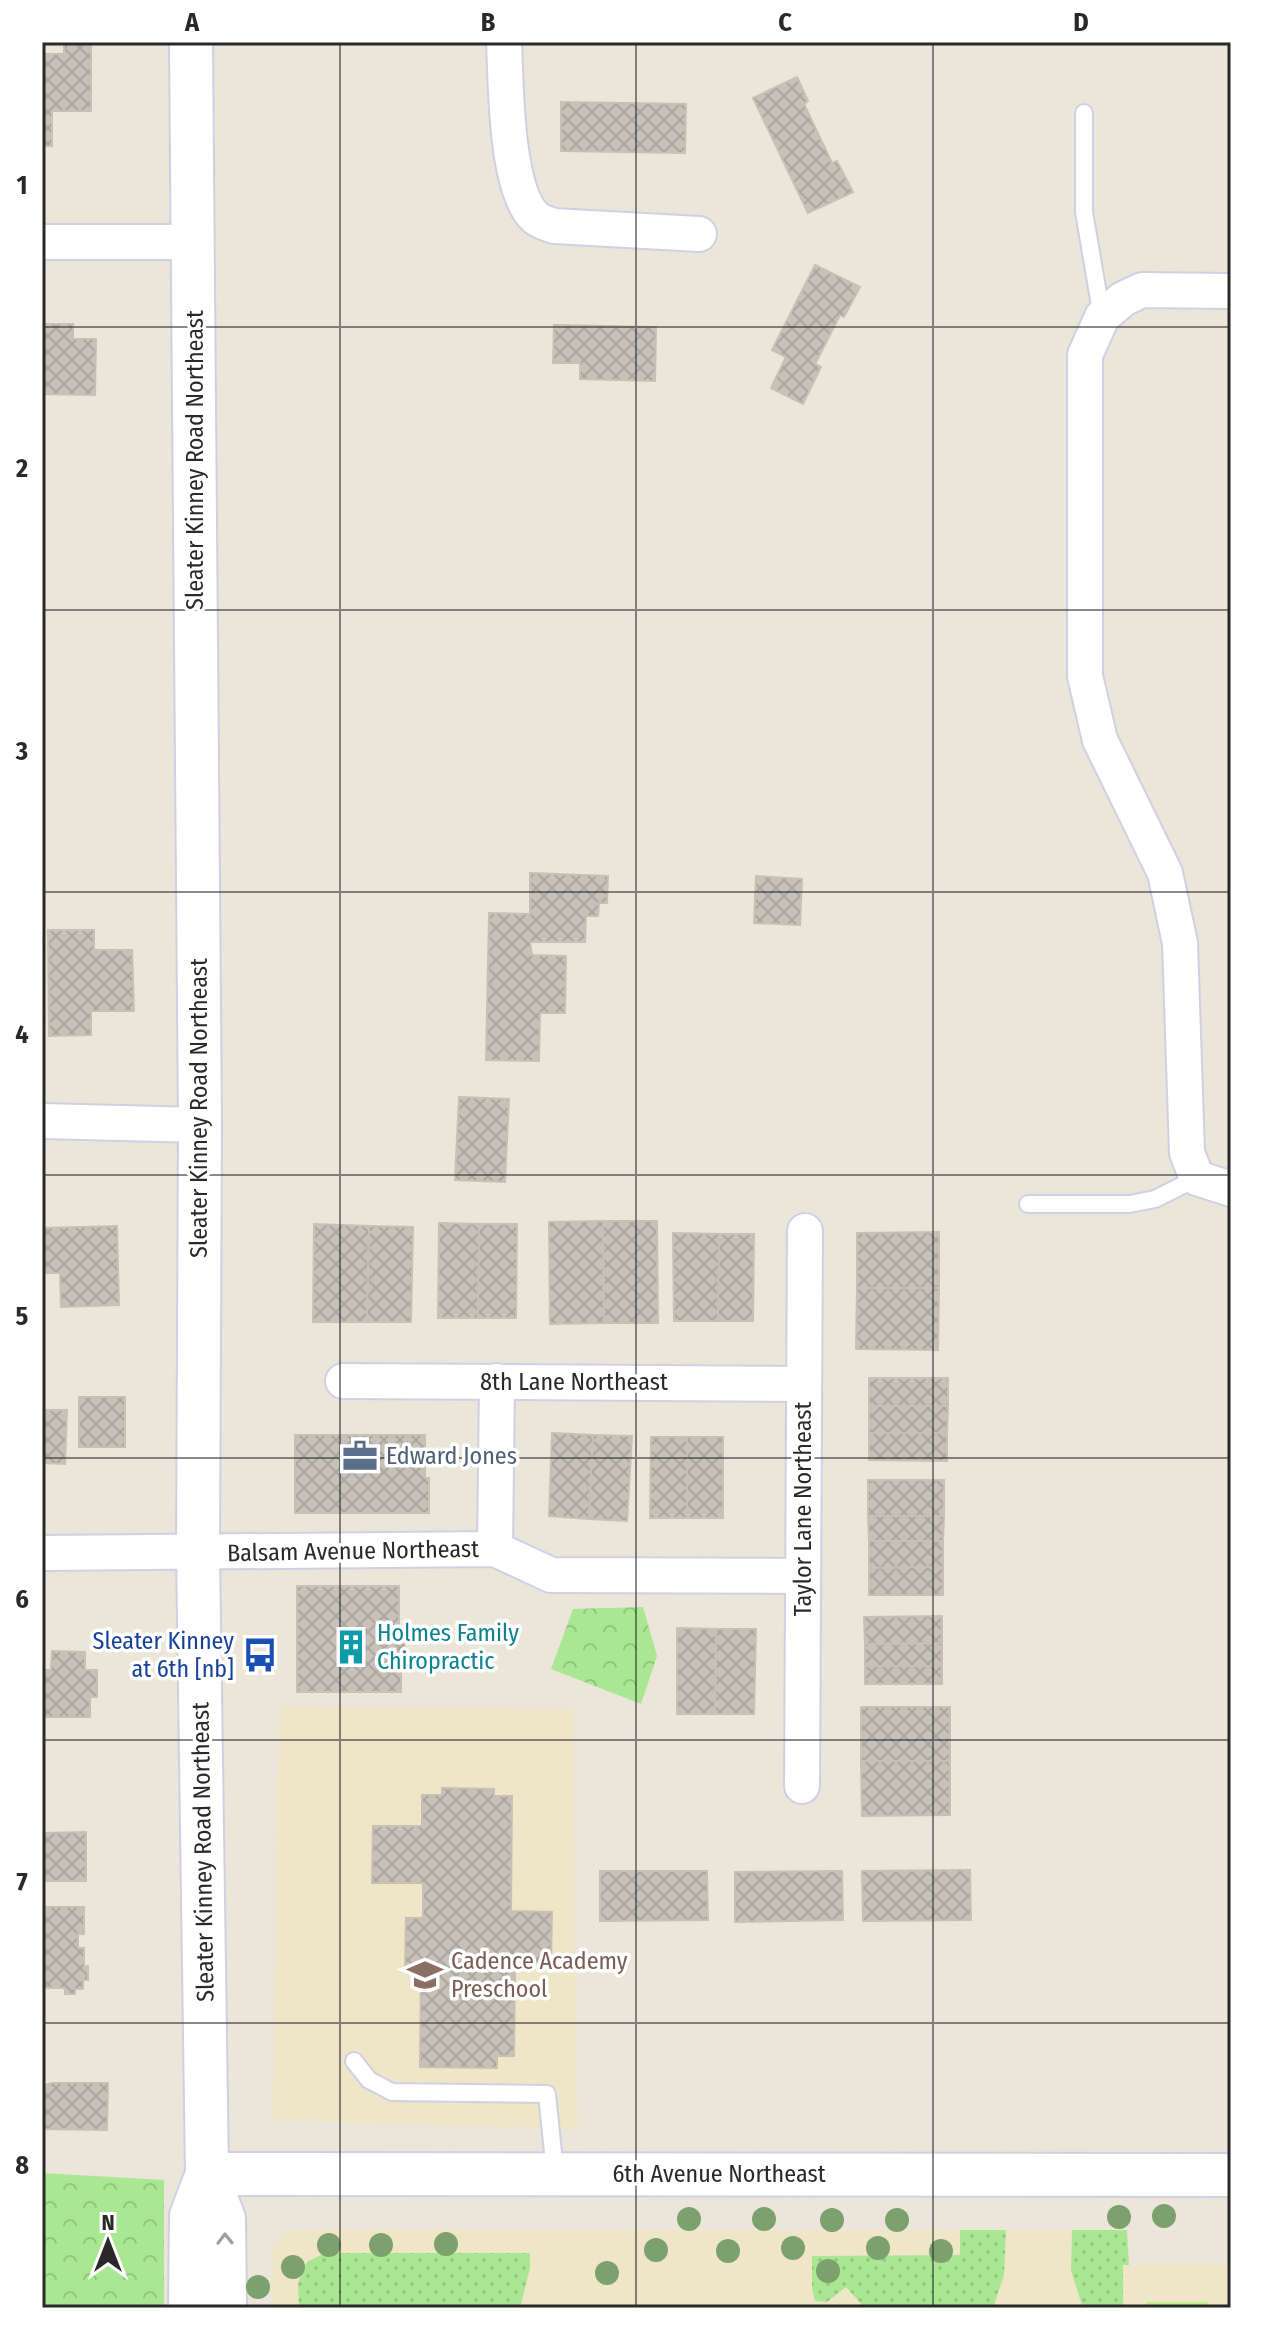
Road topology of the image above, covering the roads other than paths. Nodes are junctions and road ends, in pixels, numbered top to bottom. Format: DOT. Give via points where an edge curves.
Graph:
graph roads {
  1 [pos="191,42"];
  2 [pos="504,42"];
  3 [pos="1084,113"];
  4 [pos="699,234"];
  5 [pos="42,242"];
  6 [pos="194,242"];
  7 [pos="1231,291"];
  8 [pos="1102,317"];
  9 [pos="42,1121"];
  10 [pos="200,1125"];
  11 [pos="1197,1178"];
  12 [pos="1231,1189"];
  13 [pos="1028,1204"];
  14 [pos="805,1231"];
  15 [pos="343,1381"];
  16 [pos="497,1381"];
  17 [pos="804,1384"];
  18 [pos="495,1549"];
  19 [pos="198,1552"];
  20 [pos="42,1553"];
  21 [pos="803,1576"];
  22 [pos="802,1786"];
  23 [pos="354,2061"];
  24 [pos="207,2174"];
  25 [pos="555,2174"];
  26 [pos="1231,2175"];
  27 [pos="190,2308"];
  28 [pos="225,2308"];
  1 -- 6 [label="street, Sleater Kinney Road Northeast"];
  2 -- 4 [label="street" via="508,127 522,199 537,219 554,226"];
  3 -- 8 [label="lane" via="1084,212"];
  5 -- 6 [label="street"];
  6 -- 10 [label="street, Sleater Kinney Road Northeast"];
  7 -- 8 [label="street" via="1142,290"];
  8 -- 11 [label="street" via="1085,355 1085,676 1100,740 1165,873 1180,943 1187,1153"];
  9 -- 10 [label="street"];
  10 -- 19 [label="street, Sleater Kinney Road Northeast"];
  11 -- 12 [label="street"];
  11 -- 13 [label="lane" via="1155,1199 1130,1204"];
  14 -- 17 [label="street, Taylor Lane Northeast"];
  15 -- 16 [label="street, 8th Lane Northeast"];
  16 -- 17 [label="street, 8th Lane Northeast"];
  16 -- 18 [label="street"];
  17 -- 21 [label="street, Taylor Lane Northeast"];
  18 -- 19 [label="street, Balsam Avenue Northeast"];
  18 -- 21 [label="street, Balsam Avenue Northeast" via="551,1575"];
  19 -- 20 [label="street, Balsam Avenue Northeast"];
  19 -- 24 [label="street, Sleater Kinney Road Northeast"];
  21 -- 22 [label="street, Taylor Lane Northeast"];
  23 -- 25 [label="lane" via="369,2080 392,2092 547,2094"];
  24 -- 25 [label="street, 6th Avenue Northeast"];
  24 -- 27 [label="street, Sleater Kinney Road Northeast" via="191,2216"];
  28 -- 24 [label="street, Sleater Kinney Road Northeast, one-way" via="224,2219"];
  25 -- 26 [label="street, 6th Avenue Northeast"];
}
